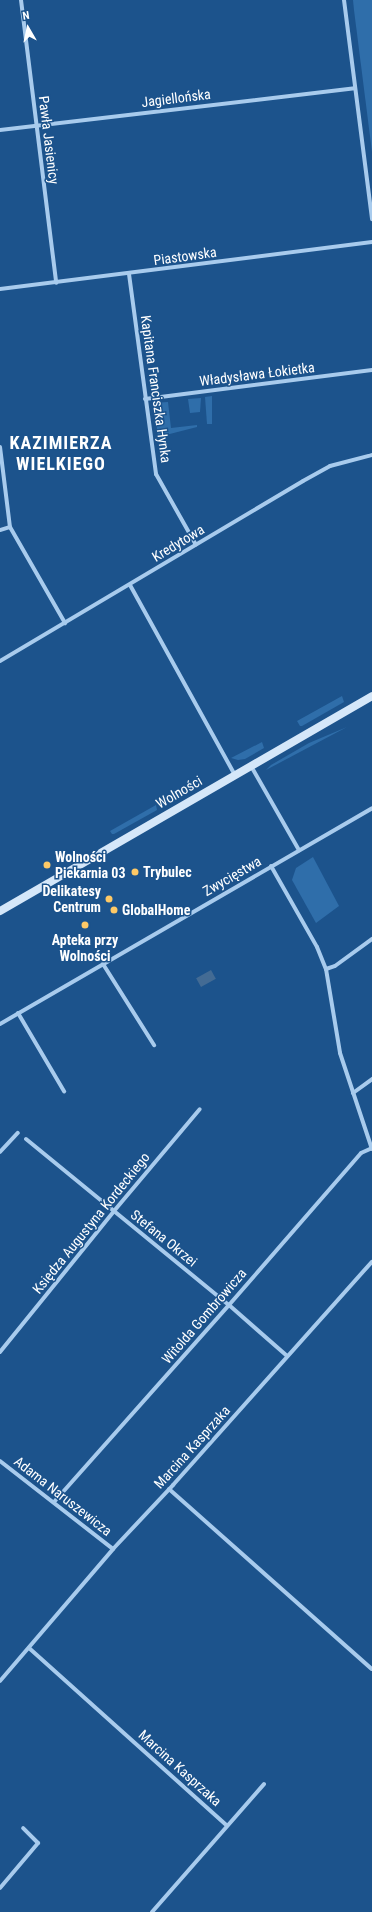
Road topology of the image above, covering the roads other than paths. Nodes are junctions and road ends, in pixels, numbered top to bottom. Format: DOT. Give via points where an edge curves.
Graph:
graph roads {
  1 [pos="20,0"];
  2 [pos="344,0"];
  3 [pos="355,88"];
  4 [pos="36,126"];
  5 [pos="0,130"];
  6 [pos="372,219"];
  7 [pos="372,242"];
  8 [pos="129,274"];
  9 [pos="56,283"];
  10 [pos="0,289"];
  11 [pos="372,370"];
  12 [pos="145,399"];
  13 [pos="0,447"];
  14 [pos="372,455"];
  15 [pos="10,527"];
  16 [pos="0,530"];
  17 [pos="196,545"];
  18 [pos="130,585"];
  19 [pos="65,623"];
  20 [pos="0,661"];
  21 [pos="372,696"];
  22 [pos="251,766"];
  23 [pos="235,775"];
  24 [pos="372,808"];
  25 [pos="299,850"];
  26 [pos="271,866"];
  27 [pos="0,911"];
  28 [pos="372,939"];
  29 [pos="103,964"];
  30 [pos="326,969"];
  31 [pos="18,1013"];
  32 [pos="0,1024"];
  33 [pos="154,1045"];
  34 [pos="372,1079"];
  35 [pos="64,1091"];
  36 [pos="353,1093"];
  37 [pos="200,1109"];
  38 [pos="18,1133"];
  39 [pos="26,1139"];
  40 [pos="372,1148"];
  41 [pos="0,1152"];
  42 [pos="114,1212"];
  43 [pos="372,1262"];
  44 [pos="229,1305"];
  45 [pos="0,1352"];
  46 [pos="287,1356"];
  47 [pos="0,1460"];
  48 [pos="169,1490"];
  49 [pos="54,1502"];
  50 [pos="113,1549"];
  51 [pos="29,1648"];
  52 [pos="372,1669"];
  53 [pos="0,1681"];
  54 [pos="264,1784"];
  55 [pos="226,1825"];
  56 [pos="23,1828"];
  57 [pos="0,1888"];
  58 [pos="152,1912"];
  1 -- 4 [label="street, Pawła Jasienicy"];
  2 -- 3 [label="street"];
  3 -- 4 [label="street, Jagiellońska"];
  3 -- 6 [label="street"];
  4 -- 5 [label="street, Jagiellońska"];
  4 -- 9 [label="street, Pawła Jasienicy"];
  7 -- 8 [label="street, Piastowska"];
  8 -- 9 [label="street, Piastowska"];
  8 -- 12 [label="street, Kapitana Franciszka Hynka"];
  9 -- 10 [label="street, Piastowska"];
  11 -- 12 [label="street, Władysława Łokietka"];
  12 -- 17 [label="street, Kapitana Franciszka Hynka" via="156,474"];
  13 -- 15 [label="street"];
  14 -- 17 [label="street, Kredytowa" via="330,466"];
  15 -- 16 [label="street"];
  15 -- 19 [label="street"];
  17 -- 18 [label="street, Kredytowa"];
  18 -- 19 [label="street, Kredytowa"];
  18 -- 23 [label="street"];
  19 -- 20 [label="street, Kredytowa"];
  21 -- 22 [label="main road, Wolności"];
  22 -- 23 [label="main road, Wolności"];
  22 -- 25 [label="street"];
  23 -- 27 [label="main road, Wolności"];
  24 -- 25 [label="street, Zwycięstwa"];
  25 -- 26 [label="street, Zwycięstwa"];
  26 -- 29 [label="street, Zwycięstwa"];
  26 -- 30 [label="street" via="317,947"];
  28 -- 30 [label="street"];
  29 -- 31 [label="street, Zwycięstwa"];
  29 -- 33 [label="street"];
  30 -- 36 [label="street" via="340,1053"];
  31 -- 32 [label="street, Zwycięstwa"];
  31 -- 35 [label="street"];
  34 -- 36 [label="street"];
  36 -- 40 [label="street"];
  37 -- 42 [label="street, Księdza Augustyna Kordeckiego"];
  38 -- 41 [label="street"];
  39 -- 42 [label="street, Stefana Okrzei"];
  40 -- 44 [label="street, Witolda Gombrowicza" via="361,1153"];
  42 -- 44 [label="street, Stefana Okrzei"];
  42 -- 45 [label="street, Księdza Augustyna Kordeckiego"];
  43 -- 46 [label="street, Marcina Kasprzaka"];
  44 -- 46 [label="street, Stefana Okrzei"];
  44 -- 49 [label="street, Witolda Gombrowicza"];
  46 -- 48 [label="street, Marcina Kasprzaka"];
  47 -- 49 [label="street, Adama Naruszewicza"];
  48 -- 50 [label="street, Marcina Kasprzaka"];
  48 -- 52 [label="street"];
  49 -- 50 [label="street, Adama Naruszewicza"];
  50 -- 51 [label="street, Marcina Kasprzaka"];
  51 -- 53 [label="street, Marcina Kasprzaka"];
  51 -- 55 [label="street, Marcina Kasprzaka"];
  54 -- 55 [label="street, Marcina Kasprzaka"];
  55 -- 58 [label="street, Marcina Kasprzaka"];
  56 -- 57 [label="street" via="38,1843"];
}
